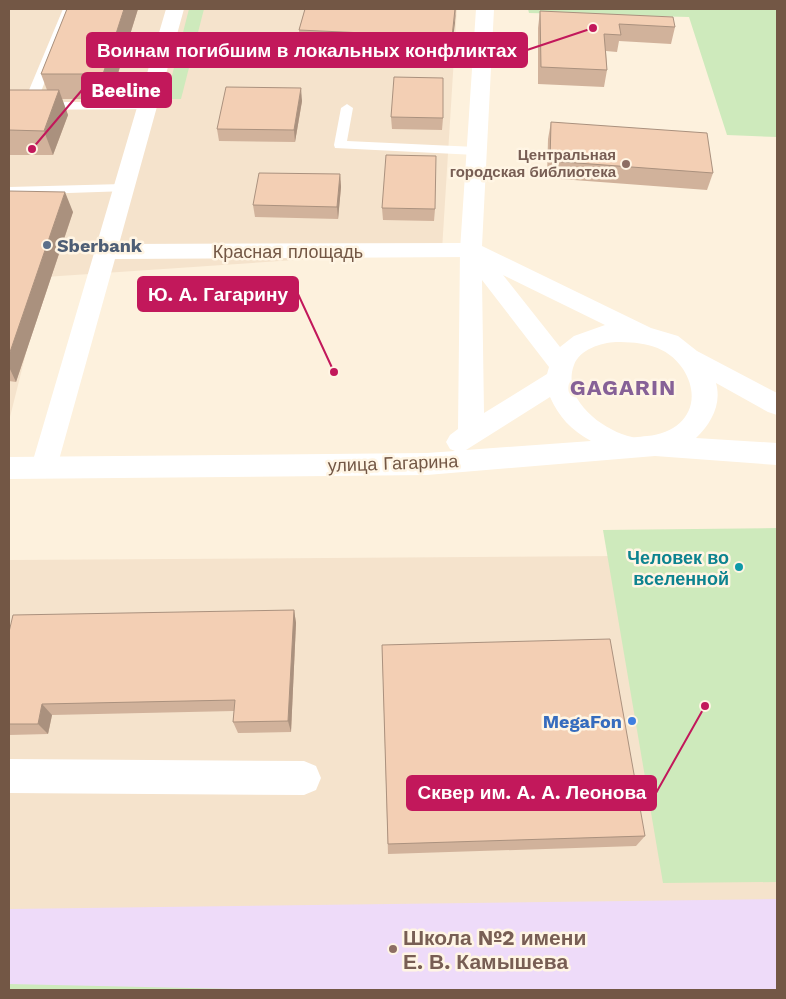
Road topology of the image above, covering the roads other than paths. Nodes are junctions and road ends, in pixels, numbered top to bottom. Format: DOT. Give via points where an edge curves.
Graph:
graph roads {
  1 [pos="68,9"];
  2 [pos="175,9"];
  3 [pos="485,9"];
  4 [pos="9,106"];
  5 [pos="30,106"];
  6 [pos="147,106"];
  7 [pos="347,108"];
  8 [pos="476,151"];
  9 [pos="123,188"];
  10 [pos="9,191"];
  11 [pos="471,250"];
  12 [pos="105,252"];
  13 [pos="643,334"];
  14 [pos="688,357"];
  15 [pos="559,372"];
  16 [pos="777,405"];
  17 [pos="471,435"];
  18 [pos="644,448"];
  19 [pos="777,454"];
  20 [pos="427,464"];
  21 [pos="44,467"];
  22 [pos="9,468"];
  23 [pos="9,776"];
  24 [pos="304,778"];
  1 -- 5 [label="lane"];
  2 -- 6 [label="main road"];
  3 -- 8 [label="main road"];
  4 -- 5 [label="lane"];
  5 -- 6 [label="lane"];
  6 -- 9 [label="main road"];
  7 -- 8 [label="lane" via="340,145"];
  8 -- 11 [label="main road"];
  9 -- 10 [label="lane"];
  9 -- 12 [label="main road"];
  11 -- 12 [label="main road, Красная площадь"];
  11 -- 13 [label="main road"];
  11 -- 15 [label="main road"];
  11 -- 17 [label="main road"];
  12 -- 21 [label="main road"];
  13 -- 14 [label="main road" via="669,342"];
  13 -- 15 [label="main road" via="616,332 592,337 572,348"];
  14 -- 16 [label="main road"];
  14 -- 18 [label="main road" via="702,379 705,392 700,417 679,437"];
  15 -- 17 [label="main road"];
  15 -- 18 [label="main road" via="566,405 580,419 611,440"];
  17 -- 20 [label="main road"];
  18 -- 19 [label="main road, улица Гагарина"];
  18 -- 20 [label="main road, улица Гагарина"];
  20 -- 21 [label="main road, улица Гагарина"];
  21 -- 22 [label="main road, улица Гагарина"];
  23 -- 24 [label="main road"];
}
